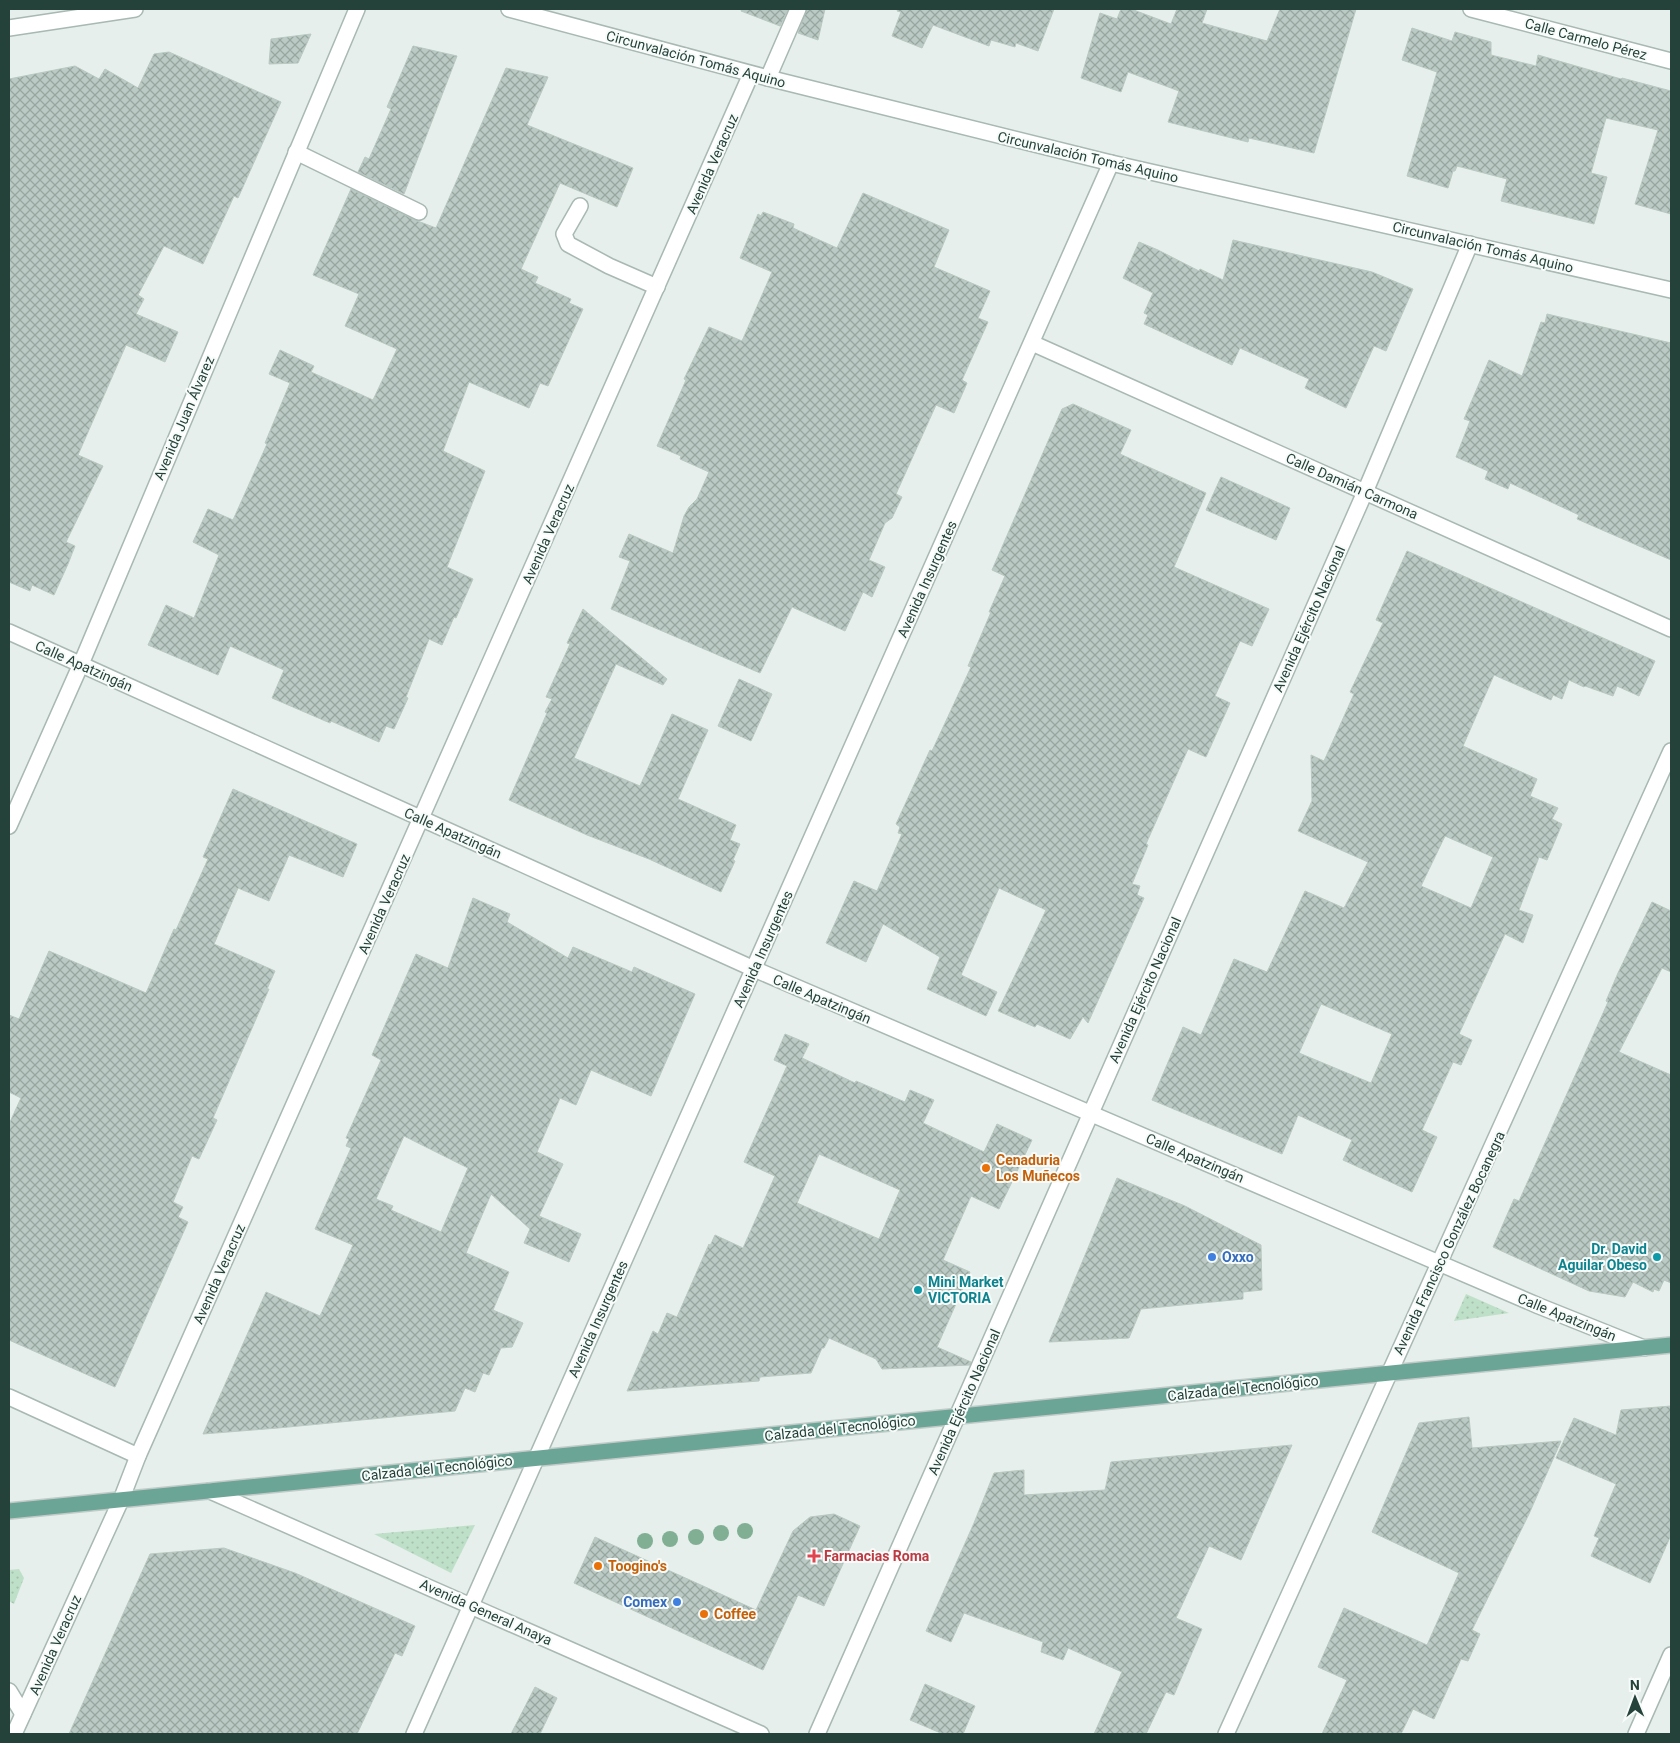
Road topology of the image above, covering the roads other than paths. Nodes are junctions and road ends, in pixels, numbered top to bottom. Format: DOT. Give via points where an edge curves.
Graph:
graph roads {
  1 [pos="135,9"];
  2 [pos="357,9"];
  3 [pos="509,9"];
  4 [pos="798,9"];
  5 [pos="1471,9"];
  6 [pos="9,28"];
  7 [pos="1671,61"];
  8 [pos="751,74"];
  9 [pos="768,78"];
  10 [pos="296,152"];
  11 [pos="1111,163"];
  12 [pos="580,206"];
  13 [pos="419,212"];
  14 [pos="1470,244"];
  15 [pos="657,287"];
  16 [pos="1671,290"];
  17 [pos="1032,343"];
  18 [pos="1365,492"];
  19 [pos="1671,630"];
  20 [pos="9,632"];
  21 [pos="81,664"];
  22 [pos="1671,751"];
  23 [pos="422,819"];
  24 [pos="9,826"];
  25 [pos="754,969"];
  26 [pos="1091,1113"];
  27 [pos="1441,1264"];
  28 [pos="1671,1346"];
  29 [pos="1644,1348"];
  30 [pos="1390,1373"];
  31 [pos="9,1397"];
  32 [pos="958,1416"];
  33 [pos="138,1456"];
  34 [pos="536,1458"];
  35 [pos="210,1491"];
  36 [pos="121,1500"];
  37 [pos="9,1511"];
  38 [pos="472,1606"];
  39 [pos="1671,1655"];
  40 [pos="9,1691"];
  41 [pos="23,1714"];
  42 [pos="14,1734"];
  43 [pos="414,1734"];
  44 [pos="761,1734"];
  45 [pos="817,1734"];
  46 [pos="1226,1734"];
  47 [pos="1636,1734"];
  1 -- 6 [label="street"];
  2 -- 10 [label="street, Avenida Juan Álvarez"];
  3 -- 8 [label="street, Circunvalación Tomás Aquino"];
  4 -- 9 [label="street"];
  5 -- 7 [label="street, Calle Carmelo Pérez"];
  8 -- 9 [label="street, Circunvalación Tomás Aquino"];
  8 -- 15 [label="street, Avenida Veracruz"];
  9 -- 11 [label="street, Circunvalación Tomás Aquino"];
  10 -- 13 [label="street"];
  10 -- 21 [label="street, Avenida Juan Álvarez"];
  11 -- 14 [label="street, Circunvalación Tomás Aquino"];
  11 -- 17 [label="street, Avenida Insurgentes"];
  12 -- 15 [label="street" via="564,234 568,244"];
  14 -- 16 [label="street, Circunvalación Tomás Aquino"];
  14 -- 18 [label="street, Avenida Ejército Nacional"];
  15 -- 23 [label="street, Avenida Veracruz"];
  17 -- 18 [label="street, Calle Damián Carmona"];
  17 -- 25 [label="street, Avenida Insurgentes"];
  18 -- 19 [label="street, Calle Damián Carmona"];
  18 -- 26 [label="street, Avenida Ejército Nacional"];
  20 -- 21 [label="street, Calle Apatzingán"];
  21 -- 23 [label="street, Calle Apatzingán"];
  21 -- 24 [label="street, Avenida Juan Álvarez"];
  22 -- 27 [label="street, Avenida Francisco González Bocanegra"];
  23 -- 25 [label="street, Calle Apatzingán"];
  23 -- 33 [label="street, Avenida Veracruz"];
  25 -- 26 [label="street, Calle Apatzingán"];
  25 -- 34 [label="street, Avenida Insurgentes"];
  26 -- 27 [label="street, Calle Apatzingán"];
  26 -- 32 [label="street, Avenida Ejército Nacional"];
  27 -- 29 [label="street, Calle Apatzingán"];
  27 -- 30 [label="street, Avenida Francisco González Bocanegra"];
  28 -- 29 [label="main road, Calzada del Tecnológico"];
  29 -- 30 [label="main road, Calzada del Tecnológico"];
  30 -- 32 [label="main road, Calzada del Tecnológico"];
  30 -- 46 [label="street, Avenida Francisco González Bocanegra"];
  31 -- 33 [label="street"];
  32 -- 34 [label="main road, Calzada del Tecnológico"];
  32 -- 45 [label="street, Avenida Ejército Nacional"];
  33 -- 36 [label="street, Avenida Veracruz"];
  34 -- 35 [label="main road, Calzada del Tecnológico"];
  34 -- 38 [label="street, Avenida Insurgentes"];
  35 -- 36 [label="main road, Calzada del Tecnológico"];
  35 -- 38 [label="street, Avenida General Anaya"];
  36 -- 37 [label="main road, Calzada del Tecnológico"];
  36 -- 41 [label="street, Avenida Veracruz"];
  38 -- 43 [label="street, Avenida Insurgentes"];
  38 -- 44 [label="street, Avenida General Anaya"];
  39 -- 47 [label="street"];
  40 -- 41 [label="street"];
  41 -- 42 [label="street, Avenida Veracruz"];
}
